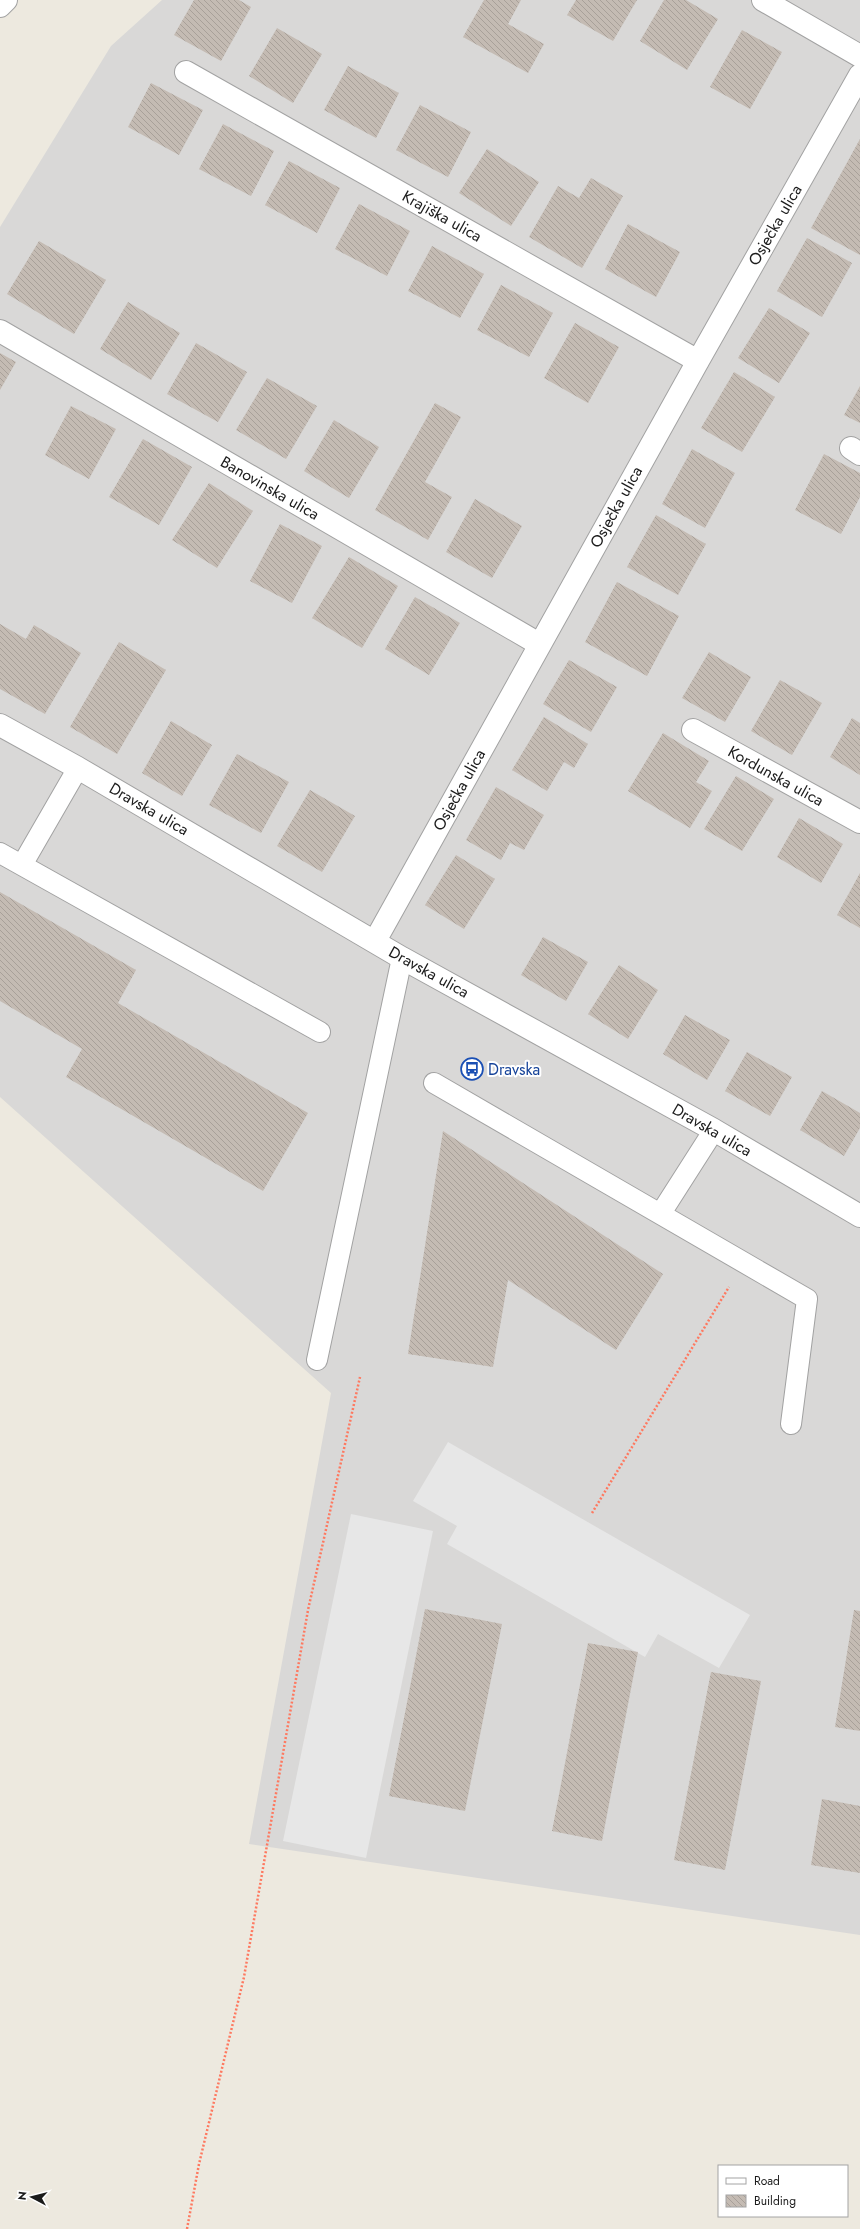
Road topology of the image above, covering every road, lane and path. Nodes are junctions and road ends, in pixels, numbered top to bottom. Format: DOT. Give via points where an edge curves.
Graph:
graph roads {
  1 [pos="6,0"];
  2 [pos="763,0"];
  3 [pos="0,6"];
  4 [pos="860,56"];
  5 [pos="186,72"];
  6 [pos="860,75"];
  7 [pos="0,331"];
  8 [pos="698,361"];
  9 [pos="540,644"];
  10 [pos="0,725"];
  11 [pos="693,730"];
  12 [pos="78,768"];
  13 [pos="860,822"];
  14 [pos="0,852"];
  15 [pos="22,865"];
  16 [pos="375,942"];
  17 [pos="402,958"];
  18 [pos="320,1032"];
  19 [pos="434,1084"];
  20 [pos="714,1130"];
  21 [pos="661,1213"];
  22 [pos="860,1216"];
  23 [pos="744,1262"];
  24 [pos="317,1360"];
  25 [pos="360,1377"];
  26 [pos="791,1424"];
  27 [pos="592,1513"];
  28 [pos="187,2229"];
  1 -- 3 [label="street"];
  2 -- 4 [label="street"];
  5 -- 8 [label="street, Krajiška ulica"];
  6 -- 8 [label="street, Osječka ulica"];
  7 -- 9 [label="street, Banovinska ulica"];
  8 -- 9 [label="street, Osječka ulica"];
  9 -- 16 [label="street, Osječka ulica"];
  10 -- 12 [label="street, Dravska ulica"];
  11 -- 13 [label="street, Kordunska ulica"];
  12 -- 15 [label="lane"];
  12 -- 16 [label="street, Dravska ulica"];
  14 -- 15 [label="lane"];
  15 -- 18 [label="lane"];
  16 -- 17 [label="street, Dravska ulica"];
  17 -- 20 [label="street, Dravska ulica"];
  17 -- 24 [label="lane"];
  19 -- 21 [label="lane"];
  20 -- 21 [label="lane"];
  20 -- 22 [label="street, Dravska ulica"];
  21 -- 23 [label="lane"];
  23 -- 26 [label="lane" via="807,1300"];
  23 -- 27 [label="path"];
  25 -- 28 [label="path" via="308,1610 244,1977 199,2164"];
}
